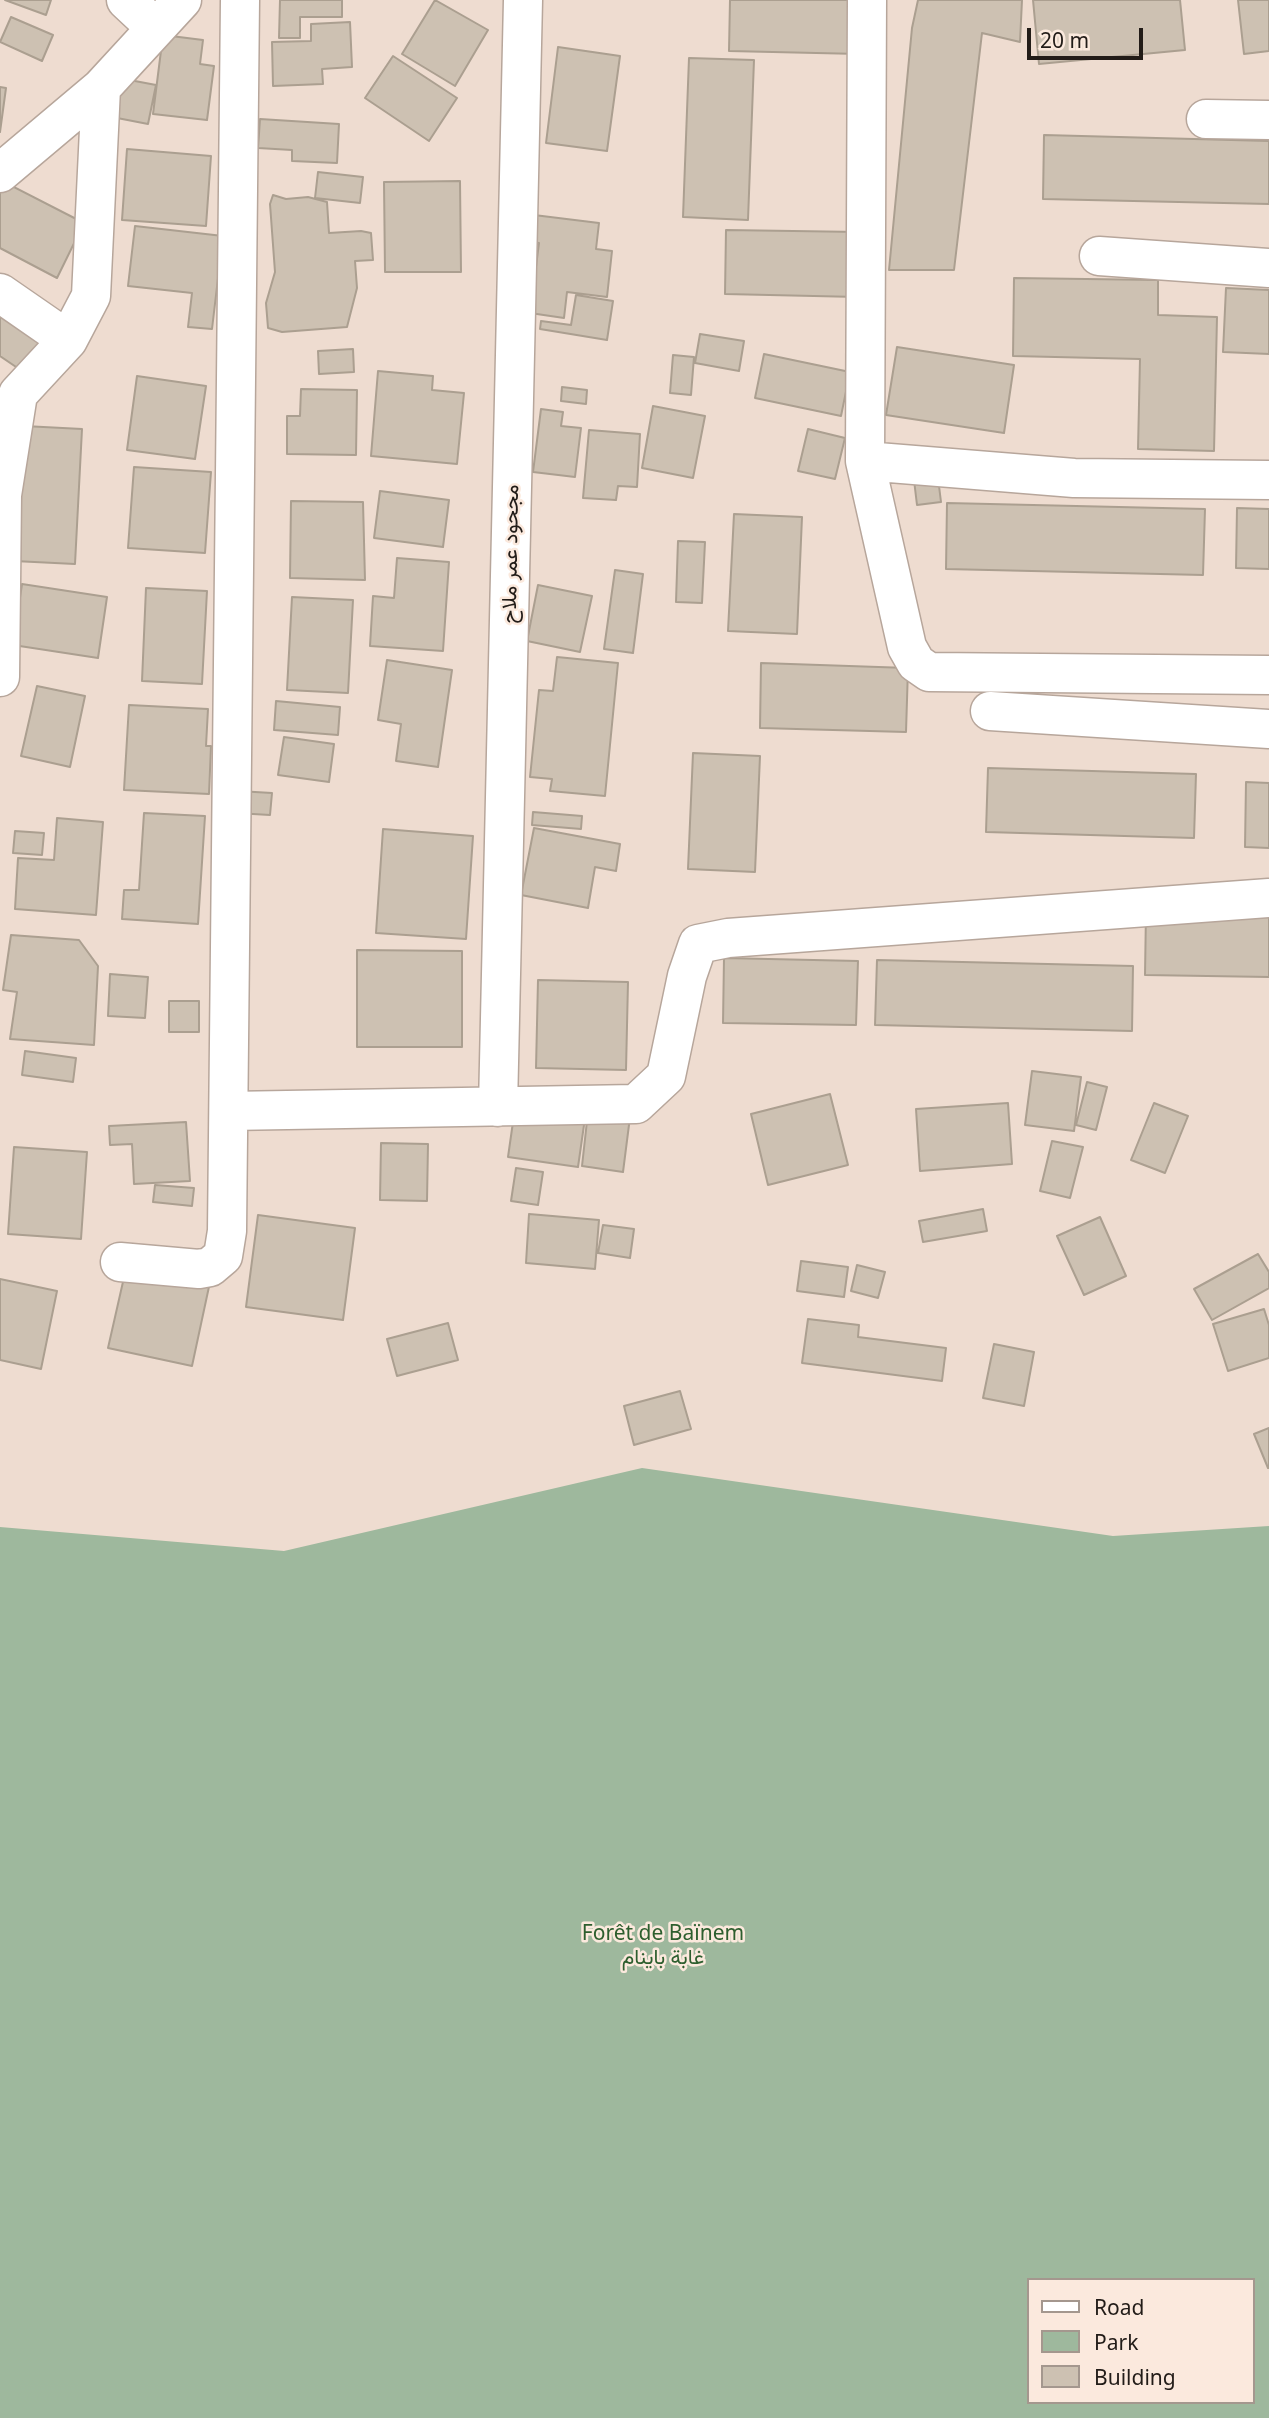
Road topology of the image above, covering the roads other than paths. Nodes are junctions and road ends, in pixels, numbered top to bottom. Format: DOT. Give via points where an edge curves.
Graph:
graph roads {
  1 [pos="126,0"];
  2 [pos="182,0"];
  3 [pos="240,0"];
  4 [pos="523,0"];
  5 [pos="867,0"];
  6 [pos="156,28"];
  7 [pos="101,88"];
  8 [pos="1206,119"];
  9 [pos="1269,120"];
  10 [pos="0,173"];
  11 [pos="1099,256"];
  12 [pos="1269,268"];
  13 [pos="0,293"];
  14 [pos="68,340"];
  15 [pos="865,461"];
  16 [pos="1269,480"];
  17 [pos="1269,675"];
  18 [pos="0,677"];
  19 [pos="990,711"];
  20 [pos="1269,729"];
  21 [pos="1269,898"];
  22 [pos="498,1107"];
  23 [pos="229,1111"];
  24 [pos="120,1262"];
  1 -- 6 [label="street"];
  2 -- 6 [label="street"];
  3 -- 23 [label="street"];
  4 -- 22 [label="street, مجحود عمر ملاح"];
  5 -- 15 [label="street"];
  6 -- 7 [label="street"];
  7 -- 10 [label="street"];
  7 -- 14 [label="street" via="91,296"];
  8 -- 9 [label="street"];
  11 -- 12 [label="street"];
  13 -- 14 [label="street"];
  14 -- 18 [label="street" via="18,394 2,495"];
  15 -- 16 [label="street" via="1074,478"];
  15 -- 17 [label="street" via="907,647 916,663 929,672"];
  19 -- 20 [label="street"];
  21 -- 22 [label="street" via="728,938 698,944 666,1076 636,1104"];
  22 -- 23 [label="street"];
  23 -- 24 [label="street" via="223,1256 199,1269"];
}
